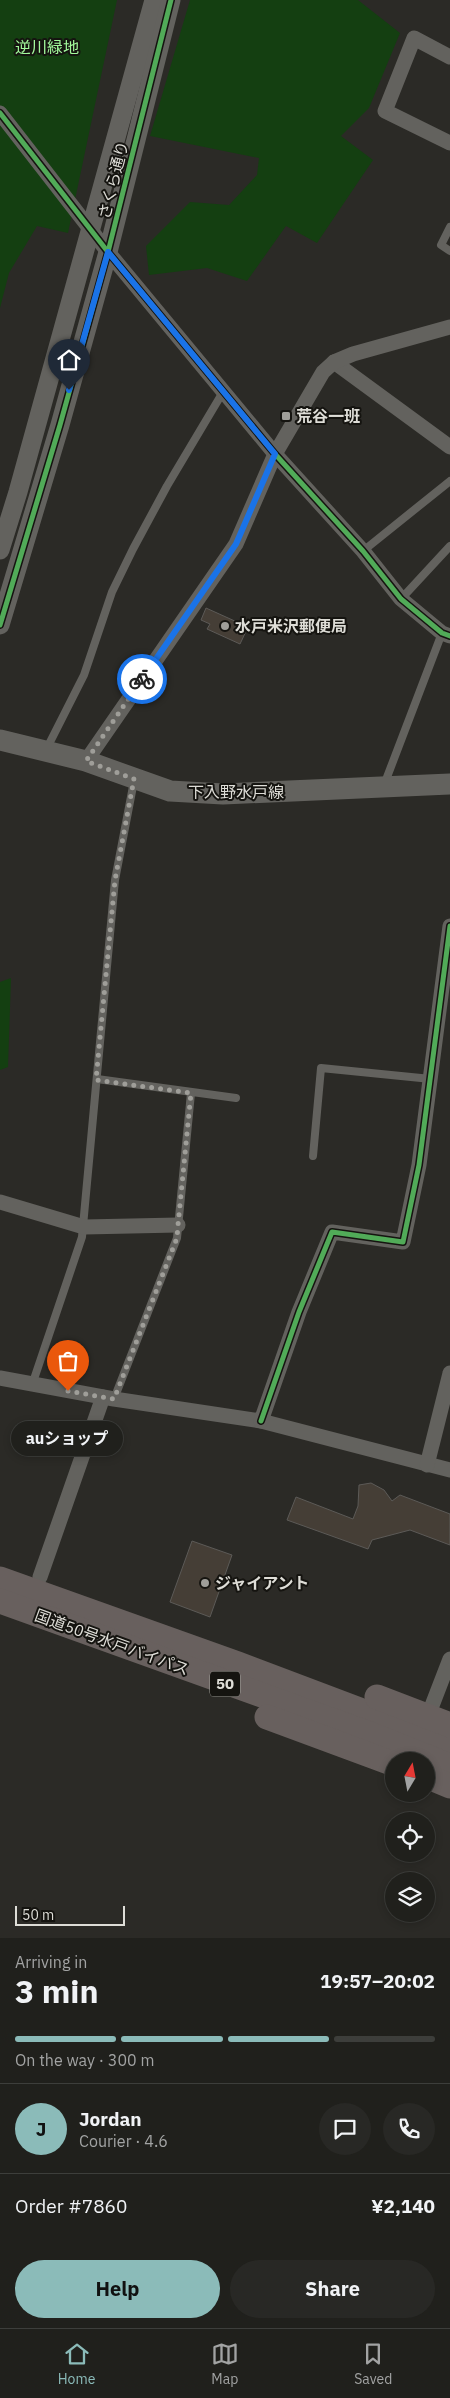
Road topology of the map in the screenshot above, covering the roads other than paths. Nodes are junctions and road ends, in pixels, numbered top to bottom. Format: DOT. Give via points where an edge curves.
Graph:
graph roads {
  1 [pos="154,0"];
  2 [pos="171,0"];
  3 [pos="450,57"];
  4 [pos="0,112"];
  5 [pos="450,143"];
  6 [pos="90,228"];
  7 [pos="450,228"];
  8 [pos="450,251"];
  9 [pos="108,252"];
  10 [pos="450,326"];
  11 [pos="334,362"];
  12 [pos="223,392"];
  13 [pos="450,447"];
  14 [pos="275,454"];
  15 [pos="450,481"];
  16 [pos="450,546"];
  17 [pos="0,550"];
  18 [pos="363,551"];
  19 [pos="401,599"];
  20 [pos="0,625"];
  21 [pos="446,634"];
  22 [pos="0,740"];
  23 [pos="46,750"];
  24 [pos="86,761"];
  25 [pos="134,779"];
  26 [pos="450,784"];
  27 [pos="383,788"];
  28 [pos="450,926"];
  29 [pos="431,1079"];
  30 [pos="96,1080"];
  31 [pos="191,1093"];
  32 [pos="236,1098"];
  33 [pos="313,1156"];
  34 [pos="0,1202"];
  35 [pos="178,1225"];
  36 [pos="84,1227"];
  37 [pos="450,1373"];
  38 [pos="0,1378"];
  39 [pos="32,1385"];
  40 [pos="109,1398"];
  41 [pos="261,1421"];
  42 [pos="427,1465"];
  43 [pos="450,1470"];
  44 [pos="0,1563"];
  45 [pos="40,1577"];
  46 [pos="0,1579"];
  47 [pos="0,1601"];
  48 [pos="0,1618"];
  49 [pos="450,1659"];
  50 [pos="439,1720"];
  51 [pos="450,1744"];
  52 [pos="385,1761"];
  53 [pos="450,1766"];
  54 [pos="435,1780"];
  55 [pos="450,1786"];
  1 -- 6 [label="street, さくら通り"];
  2 -- 9 [label="street, さくら通り"];
  3 -- 5 [label="street" via="414,38 385,111"];
  4 -- 6 [label="street"];
  6 -- 9 [label="street"];
  6 -- 17 [label="street, さくら通り"];
  7 -- 8 [label="lane" via="442,245"];
  9 -- 12 [label="street"];
  9 -- 20 [label="street, さくら通り"];
  10 -- 11 [label="street"];
  11 -- 13 [label="street"];
  11 -- 14 [label="street" via="312,390"];
  12 -- 14 [label="street"];
  12 -- 23 [label="lane" via="133,549 112,592 84,675"];
  14 -- 18 [label="street"];
  14 -- 24 [label="street" via="236,544"];
  15 -- 18 [label="lane"];
  16 -- 19 [label="lane"];
  18 -- 19 [label="street"];
  19 -- 21 [label="street"];
  21 -- 27 [label="lane"];
  22 -- 23 [label="main road, 下入野水戸線"];
  23 -- 24 [label="main road, 下入野水戸線"];
  24 -- 25 [label="main road, 下入野水戸線"];
  25 -- 27 [label="main road, 下入野水戸線" via="195,794"];
  25 -- 30 [label="lane" via="115,880"];
  26 -- 27 [label="main road, 下入野水戸線"];
  28 -- 29 [label="street"];
  29 -- 33 [label="lane" via="321,1068"];
  29 -- 41 [label="street" via="419,1165 403,1242 332,1232 299,1312"];
  30 -- 31 [label="lane"];
  30 -- 36 [label="lane"];
  31 -- 32 [label="lane"];
  31 -- 35 [label="lane"];
  34 -- 36 [label="street"];
  35 -- 36 [label="street"];
  35 -- 40 [label="lane" via="177,1238"];
  36 -- 39 [label="lane"];
  37 -- 42 [label="street"];
  38 -- 39 [label="street"];
  39 -- 40 [label="street"];
  40 -- 41 [label="street"];
  40 -- 45 [label="street"];
  41 -- 42 [label="street"];
  42 -- 43 [label="street"];
  44 -- 45 [label="highway"];
  45 -- 50 [label="highway"];
  46 -- 51 [label="highway, 国道50号水戸バイパス / 50"];
  47 -- 53 [label="highway, 国道50号水戸バイパス / 50" via="370,1734"];
  48 -- 52 [label="highway"];
  49 -- 50 [label="street"];
  54 -- 55 [label="highway"];
}
